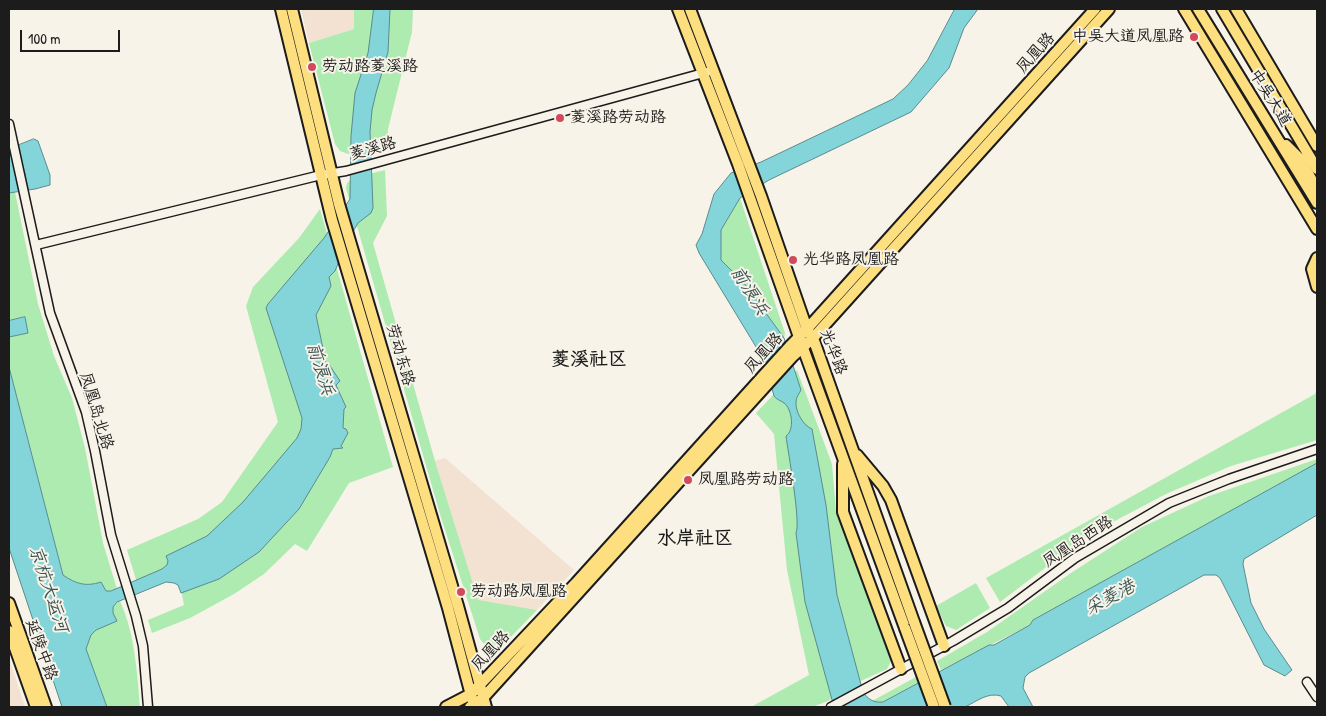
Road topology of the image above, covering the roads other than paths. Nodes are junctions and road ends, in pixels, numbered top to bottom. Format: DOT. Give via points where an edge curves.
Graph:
graph roads {
  1 [pos="281,9"];
  2 [pos="292,9"];
  3 [pos="678,9"];
  4 [pos="690,9"];
  5 [pos="1096,9"];
  6 [pos="1109,9"];
  7 [pos="1184,9"];
  8 [pos="1198,9"];
  9 [pos="1213,9"];
  10 [pos="1222,9"];
  11 [pos="1236,9"];
  12 [pos="1212,32"];
  13 [pos="1263,53"];
  14 [pos="715,70"];
  15 [pos="1222,72"];
  16 [pos="704,74"];
  17 [pos="1265,82"];
  18 [pos="1273,96"];
  19 [pos="9,124"];
  20 [pos="1273,132"];
  21 [pos="1317,146"];
  22 [pos="743,163"];
  23 [pos="1317,170"];
  24 [pos="333,173"];
  25 [pos="321,175"];
  26 [pos="1317,189"];
  27 [pos="1317,203"];
  28 [pos="1317,229"];
  29 [pos="36,245"];
  30 [pos="1317,258"];
  31 [pos="1317,287"];
  32 [pos="810,334"];
  33 [pos="801,342"];
  34 [pos="765,381"];
  35 [pos="852,449"];
  36 [pos="1317,449"];
  37 [pos="843,458"];
  38 [pos="9,603"];
  39 [pos="9,631"];
  40 [pos="944,646"];
  41 [pos="901,669"];
  42 [pos="1306,682"];
  43 [pos="480,685"];
  44 [pos="471,694"];
  45 [pos="1317,697"];
  46 [pos="485,703"];
  47 [pos="36,707"];
  48 [pos="46,707"];
  49 [pos="148,707"];
  50 [pos="446,707"];
  51 [pos="472,707"];
  52 [pos="831,707"];
  53 [pos="934,707"];
  54 [pos="945,707"];
  1 -- 25 [label="main road, 劳动东路"];
  2 -- 24 [label="main road, 劳动东路"];
  3 -- 16 [label="main road, 光华路"];
  4 -- 14 [label="main road, 光华路"];
  5 -- 32 [label="main road, 凤凰路"];
  6 -- 32 [label="main road, 凤凰路"];
  7 -- 15 [label="main road"];
  8 -- 12 [label="main road, 中吴大道"];
  9 -- 17 [label="main road"];
  10 -- 17 [label="main road, 中吴大道"];
  11 -- 13 [label="main road"];
  12 -- 15 [label="main road"];
  12 -- 20 [label="main road, 中吴大道"];
  13 -- 18 [label="main road"];
  13 -- 21 [label="main road"];
  14 -- 16 [label="street, 菱溪路"];
  14 -- 22 [label="main road, 光华路"];
  15 -- 28 [label="main road"];
  16 -- 22 [label="main road, 光华路"];
  16 -- 24 [label="street, 菱溪路"];
  17 -- 18 [label="main road, 中吴大道"];
  18 -- 23 [label="main road, 中吴大道"];
  19 -- 29 [label="street, 凤凰岛北路"];
  20 -- 26 [label="main road" via="1298,158"];
  20 -- 27 [label="main road, 中吴大道"];
  22 -- 32 [label="main road, 光华路" via="761,196"];
  22 -- 33 [label="main road, 光华路" via="751,201"];
  24 -- 25 [label="street, 菱溪路"];
  24 -- 43 [label="main road, 劳动东路" via="339,204"];
  25 -- 29 [label="street, 菱溪路"];
  25 -- 44 [label="main road, 劳动东路"];
  29 -- 49 [label="street, 凤凰岛北路" via="50,313 86,412 111,535 143,646"];
  30 -- 31 [label="main road" via="1312,268"];
  32 -- 33 [label="main road, 凤凰路"];
  32 -- 35 [label="main road, 光华路"];
  33 -- 34 [label="main road, 凤凰路" via="793,356"];
  33 -- 34 [label="main road, 凤凰路" via="790,346"];
  33 -- 37 [label="main road, 光华路"];
  34 -- 43 [label="main road, 凤凰路"];
  34 -- 46 [label="main road, 凤凰路"];
  35 -- 40 [label="main road" via="891,500"];
  35 -- 54 [label="main road, 光华路, bridge"];
  36 -- 40 [label="street, 凤凰岛西路" via="1169,503 1075,558 1008,608"];
  37 -- 41 [label="main road" via="843,512"];
  37 -- 53 [label="main road, 光华路, bridge"];
  38 -- 48 [label="main road, 延陵中路"];
  39 -- 47 [label="main road, 延陵中路"];
  40 -- 41 [label="street, 凤凰岛西路"];
  41 -- 52 [label="street, 凤凰岛西路"];
  42 -- 45 [label="street"];
  43 -- 44 [label="main road, 凤凰路"];
  43 -- 46 [label="main road, 劳动东路"];
  44 -- 50 [label="main road, 凤凰路"];
  44 -- 51 [label="main road, 劳动东路"];
  46 -- 51 [label="main road, 凤凰路"];
}
